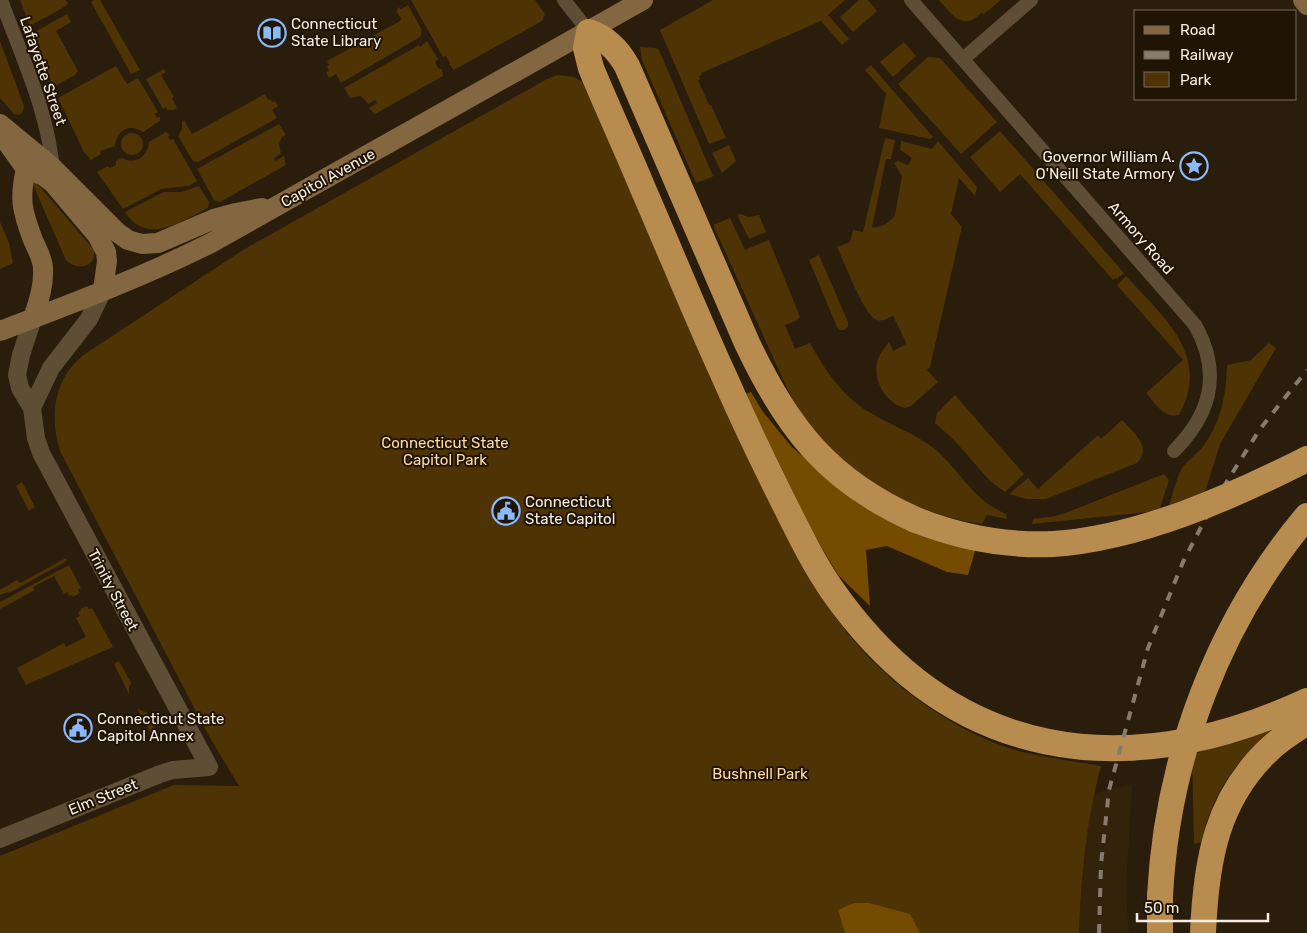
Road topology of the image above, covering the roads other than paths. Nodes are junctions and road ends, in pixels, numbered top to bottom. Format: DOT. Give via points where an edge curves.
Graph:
graph roads {
  1 [pos="1,0"];
  2 [pos="564,0"];
  3 [pos="643,0"];
  4 [pos="912,0"];
  5 [pos="1031,0"];
  6 [pos="1302,0"];
  7 [pos="1307,5"];
  8 [pos="588,32"];
  9 [pos="963,59"];
  10 [pos="0,124"];
  11 [pos="0,132"];
  12 [pos="26,169"];
  13 [pos="53,175"];
  14 [pos="278,205"];
  15 [pos="102,290"];
  16 [pos="33,318"];
  17 [pos="0,331"];
  18 [pos="32,408"];
  19 [pos="1174,451"];
  20 [pos="1307,459"];
  21 [pos="1307,516"];
  22 [pos="1307,701"];
  23 [pos="1307,722"];
  24 [pos="209,767"];
  25 [pos="0,839"];
  26 [pos="1160,933"];
  27 [pos="1203,933"];
  1 -- 13 [label="street, Lafayette Street" via="45,121"];
  2 -- 8 [label="street"];
  3 -- 8 [label="main road, Capitol Avenue"];
  4 -- 9 [label="street, Armory Road"];
  5 -- 9 [label="street"];
  6 -- 7 [label="main road"];
  8 -- 14 [label="main road, Capitol Avenue"];
  8 -- 20 [label="highway, bridge" via="609,42 627,66 744,336 785,414 814,451 837,473 875,499 916,520 952,532 991,540 1042,544 1077,541 1120,533 1171,517 1246,488"];
  8 -- 22 [label="highway" via="586,48 591,68 716,359 769,472 823,576 858,623 890,657 932,692 975,718 1023,736 1068,746 1133,748 1183,742 1239,728"];
  9 -- 19 [label="street, Armory Road" via="1199,332 1208,364 1206,405 1197,425"];
  10 -- 13 [label="main road"];
  11 -- 12 [label="main road"];
  12 -- 13 [label="main road" via="44,176"];
  12 -- 16 [label="main road" via="21,190 22,205 43,270"];
  13 -- 14 [label="main road" via="114,230 128,240 142,244 166,241 226,215"];
  13 -- 15 [label="main road" via="103,245 107,261"];
  14 -- 15 [label="main road, Capitol Avenue" via="189,254"];
  15 -- 16 [label="main road, Capitol Avenue"];
  15 -- 18 [label="street" via="89,319 51,368"];
  16 -- 17 [label="main road, Capitol Avenue"];
  16 -- 18 [label="street, Trinity Street" via="20,355 17,375 20,388"];
  18 -- 24 [label="street, Trinity Street" via="36,438 46,466"];
  21 -- 26 [label="highway, bridge" via="1250,595 1201,698 1182,753 1165,836"];
  23 -- 27 [label="highway" via="1260,758 1230,801 1218,829 1209,864"];
  24 -- 25 [label="street, Elm Street" via="160,774"];
}
